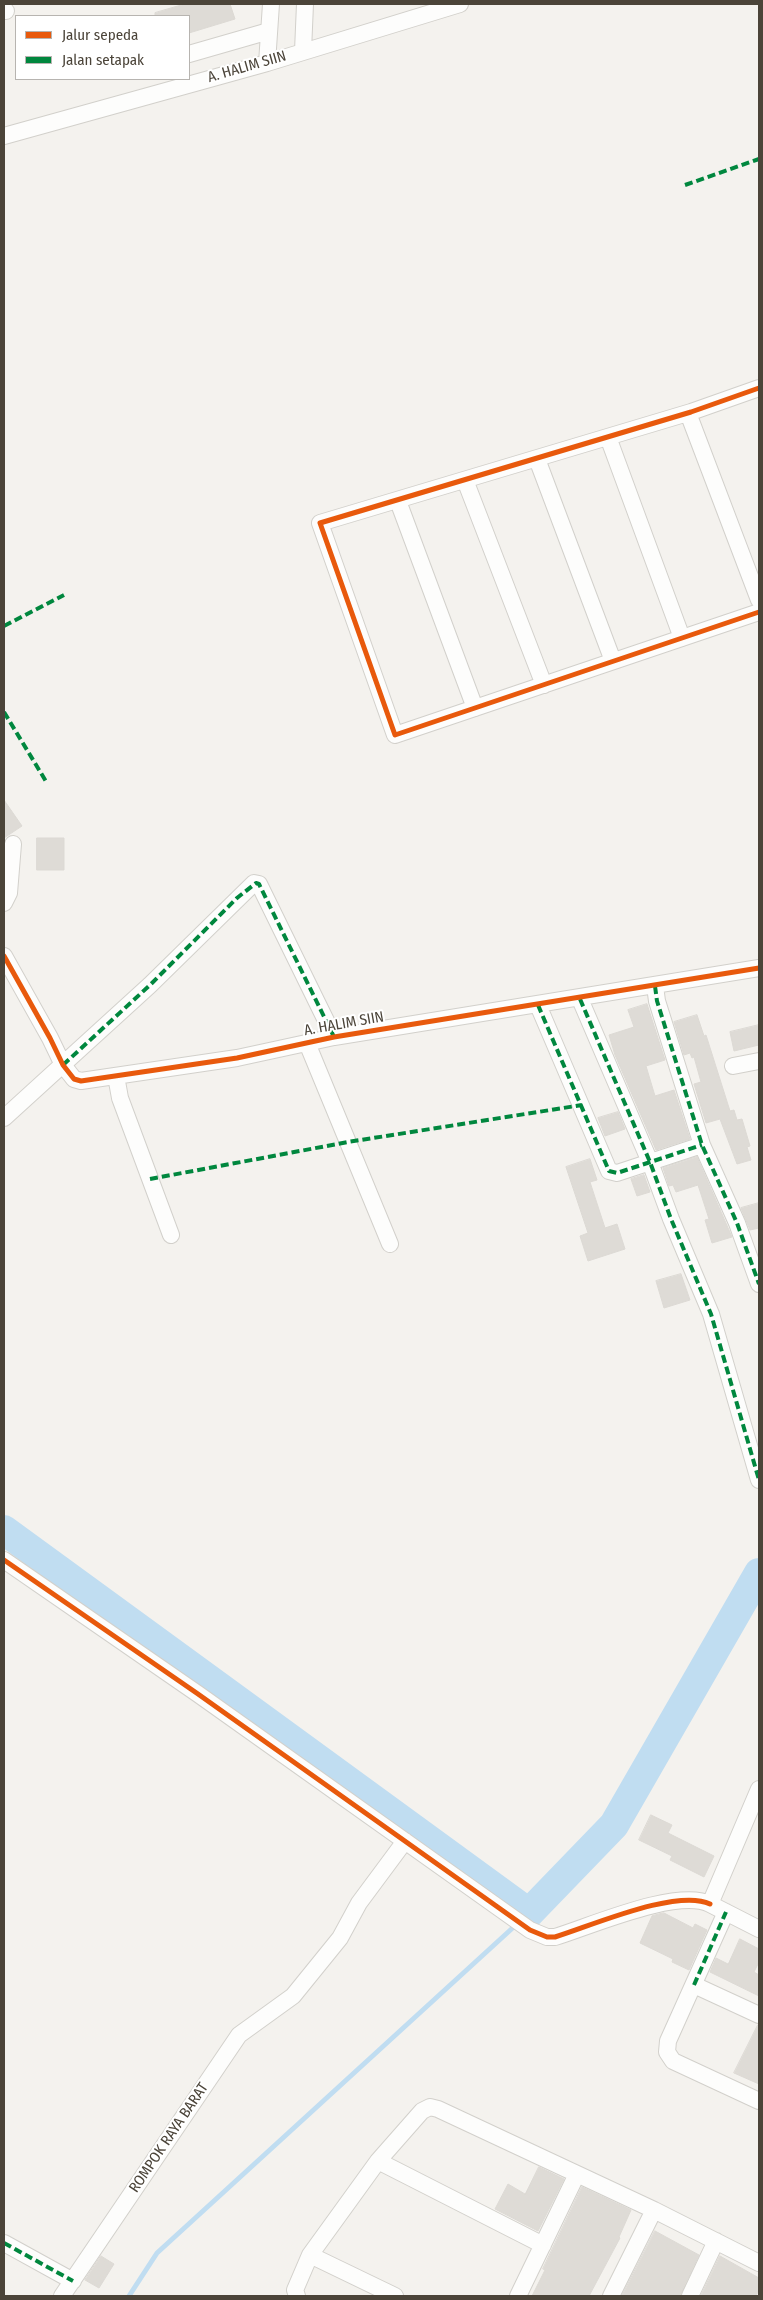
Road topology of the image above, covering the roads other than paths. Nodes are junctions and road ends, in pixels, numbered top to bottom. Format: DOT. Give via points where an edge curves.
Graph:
graph roads {
  1 [pos="271,4"];
  2 [pos="305,4"];
  3 [pos="460,4"];
  4 [pos="268,34"];
  5 [pos="303,50"];
  6 [pos="190,54"];
  7 [pos="267,59"];
  8 [pos="4,136"];
  9 [pos="759,388"];
  10 [pos="688,413"];
  11 [pos="608,437"];
  12 [pos="537,459"];
  13 [pos="466,480"];
  14 [pos="398,501"];
  15 [pos="759,600"];
  16 [pos="759,612"];
  17 [pos="682,638"];
  18 [pos="613,661"];
  19 [pos="544,685"];
  20 [pos="475,708"];
  21 [pos="13,844"];
  22 [pos="4,903"];
  23 [pos="4,956"];
  24 [pos="759,968"];
  25 [pos="655,986"];
  26 [pos="580,998"];
  27 [pos="538,1005"];
  28 [pos="334,1037"];
  29 [pos="307,1042"];
  30 [pos="759,1061"];
  31 [pos="63,1065"];
  32 [pos="733,1066"];
  33 [pos="118,1087"];
  34 [pos="4,1118"];
  35 [pos="702,1145"];
  36 [pos="650,1162"];
  37 [pos="171,1235"];
  38 [pos="390,1244"];
  39 [pos="759,1284"];
  40 [pos="759,1480"];
  41 [pos="4,1560"];
  42 [pos="759,1789"];
  43 [pos="405,1841"];
  44 [pos="710,1904"];
  45 [pos="726,1912"];
  46 [pos="757,1923"];
  47 [pos="694,1985"];
  48 [pos="759,2014"];
  49 [pos="759,2101"];
  50 [pos="378,2161"];
  51 [pos="578,2174"];
  52 [pos="654,2210"];
  53 [pos="716,2241"];
  54 [pos="4,2243"];
  55 [pos="543,2245"];
  56 [pos="310,2255"];
  57 [pos="759,2263"];
  58 [pos="73,2280"];
  59 [pos="62,2296"];
  60 [pos="297,2296"];
  61 [pos="395,2296"];
  62 [pos="518,2296"];
  63 [pos="611,2296"];
  64 [pos="690,2296"];
  1 -- 4 [label="street"];
  2 -- 5 [label="street"];
  3 -- 5 [label="street, A. HALIM SIIN"];
  4 -- 6 [label="street"];
  4 -- 7 [label="street"];
  5 -- 7 [label="street, A. HALIM SIIN"];
  7 -- 8 [label="street, A. HALIM SIIN"];
  9 -- 10 [label="street"];
  10 -- 11 [label="street"];
  10 -- 15 [label="street"];
  11 -- 12 [label="street"];
  11 -- 17 [label="street"];
  12 -- 13 [label="street"];
  12 -- 18 [label="street"];
  13 -- 14 [label="street"];
  13 -- 19 [label="street"];
  14 -- 20 [label="street"];
  14 -- 20 [label="street" via="320,523 395,734"];
  16 -- 17 [label="street"];
  17 -- 18 [label="street"];
  18 -- 19 [label="street"];
  19 -- 20 [label="street"];
  21 -- 22 [label="street" via="9,893"];
  23 -- 31 [label="street, A. HALIM SIIN"];
  24 -- 25 [label="street, A. HALIM SIIN"];
  25 -- 26 [label="street, A. HALIM SIIN"];
  25 -- 35 [label="street"];
  26 -- 27 [label="street, A. HALIM SIIN"];
  26 -- 36 [label="street"];
  27 -- 28 [label="street, A. HALIM SIIN"];
  27 -- 36 [label="street" via="609,1171 617,1173"];
  28 -- 29 [label="street, A. HALIM SIIN"];
  28 -- 31 [label="street" via="259,884 254,883"];
  29 -- 33 [label="street, A. HALIM SIIN"];
  29 -- 38 [label="street"];
  30 -- 32 [label="street"];
  31 -- 33 [label="street, A. HALIM SIIN" via="80,1081"];
  31 -- 34 [label="street"];
  33 -- 37 [label="street"];
  35 -- 36 [label="street"];
  35 -- 39 [label="street" via="737,1223"];
  36 -- 40 [label="street" via="711,1314"];
  41 -- 43 [label="street"];
  42 -- 44 [label="street"];
  43 -- 44 [label="street" via="530,1930 547,1937 673,1901 692,1899"];
  43 -- 58 [label="street, ROMPOK RAYA BARAT" via="360,1903 340,1938 293,1996 239,2035"];
  44 -- 45 [label="street"];
  45 -- 46 [label="street"];
  45 -- 47 [label="street"];
  47 -- 48 [label="street"];
  47 -- 49 [label="street" via="668,2041 670,2058"];
  50 -- 51 [label="street" via="418,2114 434,2107"];
  50 -- 55 [label="street"];
  50 -- 56 [label="street"];
  51 -- 52 [label="street"];
  51 -- 55 [label="street"];
  52 -- 53 [label="street"];
  52 -- 63 [label="street"];
  53 -- 57 [label="street"];
  53 -- 64 [label="street"];
  54 -- 58 [label="street"];
  55 -- 62 [label="street"];
  56 -- 60 [label="street" via="295,2290"];
  56 -- 61 [label="street"];
  58 -- 59 [label="street, ROMPOK RAYA BARAT"];
}
